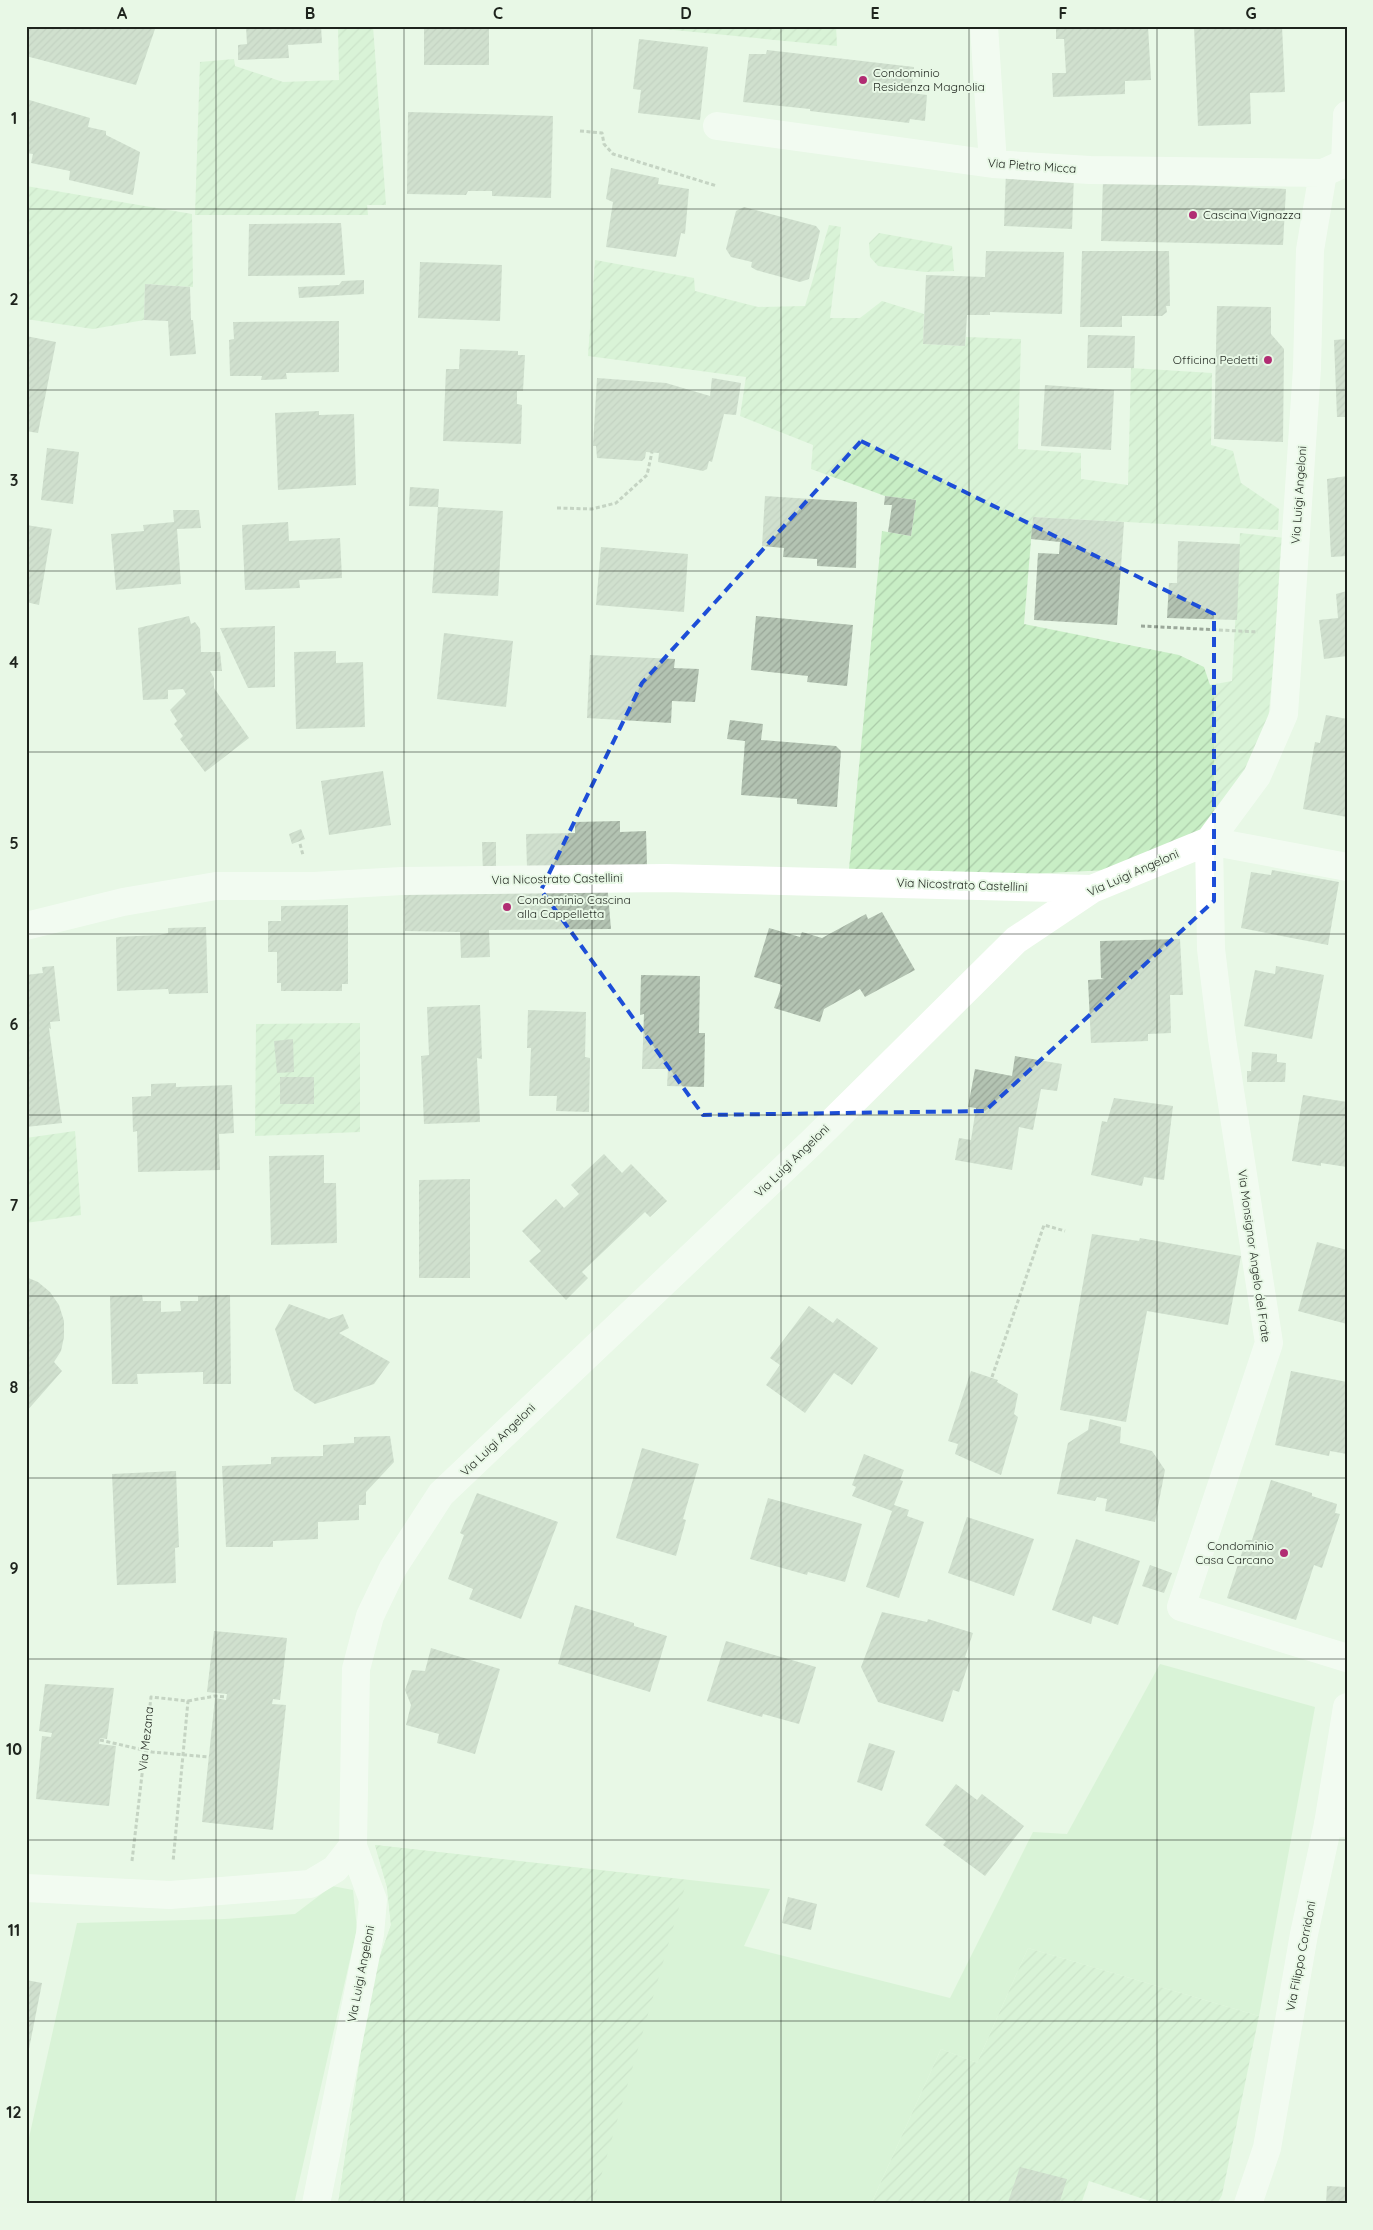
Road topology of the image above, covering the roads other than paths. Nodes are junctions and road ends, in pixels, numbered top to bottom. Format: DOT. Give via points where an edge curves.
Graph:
graph roads {
  1 [pos="984,26"];
  2 [pos="1347,114"];
  3 [pos="717,126"];
  4 [pos="994,164"];
  5 [pos="1338,166"];
  6 [pos="1209,841"];
  7 [pos="1347,867"];
  8 [pos="1092,889"];
  9 [pos="26,926"];
  10 [pos="1347,1658"];
  11 [pos="1347,1707"];
  12 [pos="1337,1824"];
  13 [pos="353,1846"];
  14 [pos="26,1888"];
  15 [pos="316,2204"];
  16 [pos="1248,2204"];
  1 -- 4 [label="street"];
  2 -- 5 [label="street, Via Luigi Angeloni"];
  3 -- 4 [label="street, Via Pietro Micca"];
  4 -- 5 [label="street, Via Pietro Micca" via="1090,170"];
  5 -- 6 [label="street, Via Luigi Angeloni" via="1310,250 1307,368 1284,714 1257,776"];
  6 -- 7 [label="street"];
  6 -- 8 [label="street, Via Luigi Angeloni"];
  6 -- 10 [label="street, Via Monsignor Angelo del Frate" via="1211,949 1269,1343 1181,1607"];
  8 -- 9 [label="street, Via Nicostrato Castellini" via="719,878 216,886 123,902"];
  8 -- 13 [label="street, Via Luigi Angeloni" via="1016,940 812,1142 441,1494 393,1568 370,1616 356,1669"];
  11 -- 12 [label="street, Via Filippo Corridoni"];
  12 -- 16 [label="street, Via Filippo Corridoni" via="1304,1934 1267,2148"];
  13 -- 14 [label="street" via="335,1869 310,1884 170,1895"];
  13 -- 15 [label="street, Via Luigi Angeloni" via="373,1900 370,1934"];
}
